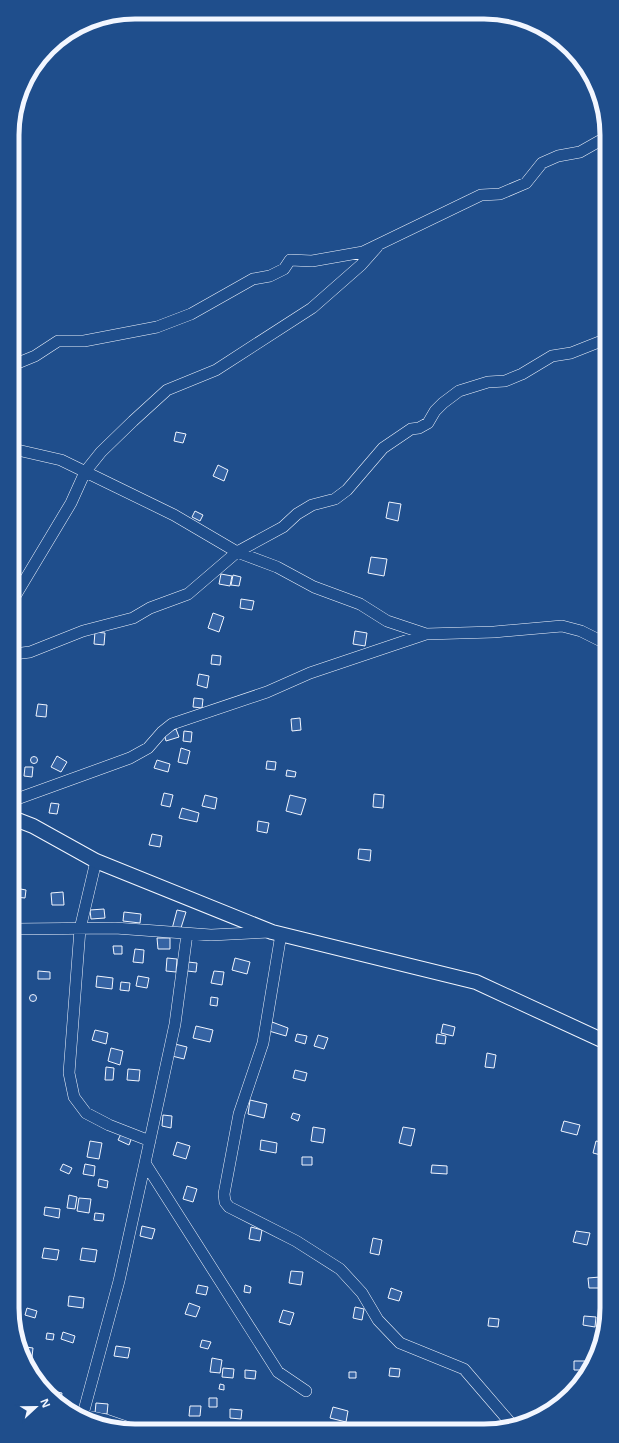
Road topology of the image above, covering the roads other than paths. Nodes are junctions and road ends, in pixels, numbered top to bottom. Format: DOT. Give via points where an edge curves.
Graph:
graph roads {
  1 [pos="600,141"];
  2 [pos="381,242"];
  3 [pos="600,342"];
  4 [pos="19,363"];
  5 [pos="19,450"];
  6 [pos="85,472"];
  7 [pos="237,552"];
  8 [pos="19,590"];
  9 [pos="426,634"];
  10 [pos="600,641"];
  11 [pos="19,653"];
  12 [pos="19,798"];
  13 [pos="19,821"];
  14 [pos="96,861"];
  15 [pos="19,929"];
  16 [pos="80,929"];
  17 [pos="277,933"];
  18 [pos="187,934"];
  19 [pos="600,1039"];
  20 [pos="150,1141"];
  21 [pos="145,1163"];
  22 [pos="306,1391"];
  23 [pos="84,1412"];
  24 [pos="509,1421"];
  1 -- 2 [label="street" via="580,152 558,156 542,163 526,183 500,194 481,195"];
  2 -- 4 [label="street" via="363,252 312,261 290,260 284,269 270,276 253,279 191,314 156,327 84,341 58,341 35,356"];
  2 -- 6 [label="street" via="361,265 312,308 216,370 167,390 101,452"];
  3 -- 7 [label="street" via="571,353 552,356 505,381 488,382 459,391 439,407 428,423 411,429 383,448 335,499 312,505 283,527"];
  5 -- 6 [label="street" via="60,460"];
  6 -- 7 [label="street" via="174,515"];
  6 -- 8 [label="street" via="71,503"];
  7 -- 9 [label="street" via="277,567 314,587 360,604 387,621"];
  7 -- 11 [label="street" via="188,594 150,608 133,618 84,631 30,652"];
  9 -- 10 [label="street" via="562,626 581,631"];
  9 -- 12 [label="street" via="172,724 148,748 130,758"];
  13 -- 14 [label="street"];
  14 -- 16 [label="street"];
  14 -- 17 [label="street"];
  15 -- 16 [label="street"];
  16 -- 18 [label="street" via="115,928"];
  16 -- 20 [label="street" via="70,1072 74,1097 86,1113"];
  17 -- 18 [label="street"];
  17 -- 19 [label="street" via="476,982"];
  17 -- 24 [label="street" via="263,1043 239,1114 224,1194 225,1202 229,1207 296,1241 340,1270 362,1293 378,1320 400,1343 464,1369"];
  18 -- 20 [label="street" via="175,1024"];
  20 -- 21 [label="street"];
  21 -- 22 [label="street" via="278,1372"];
  21 -- 23 [label="street" via="119,1281"];
}
